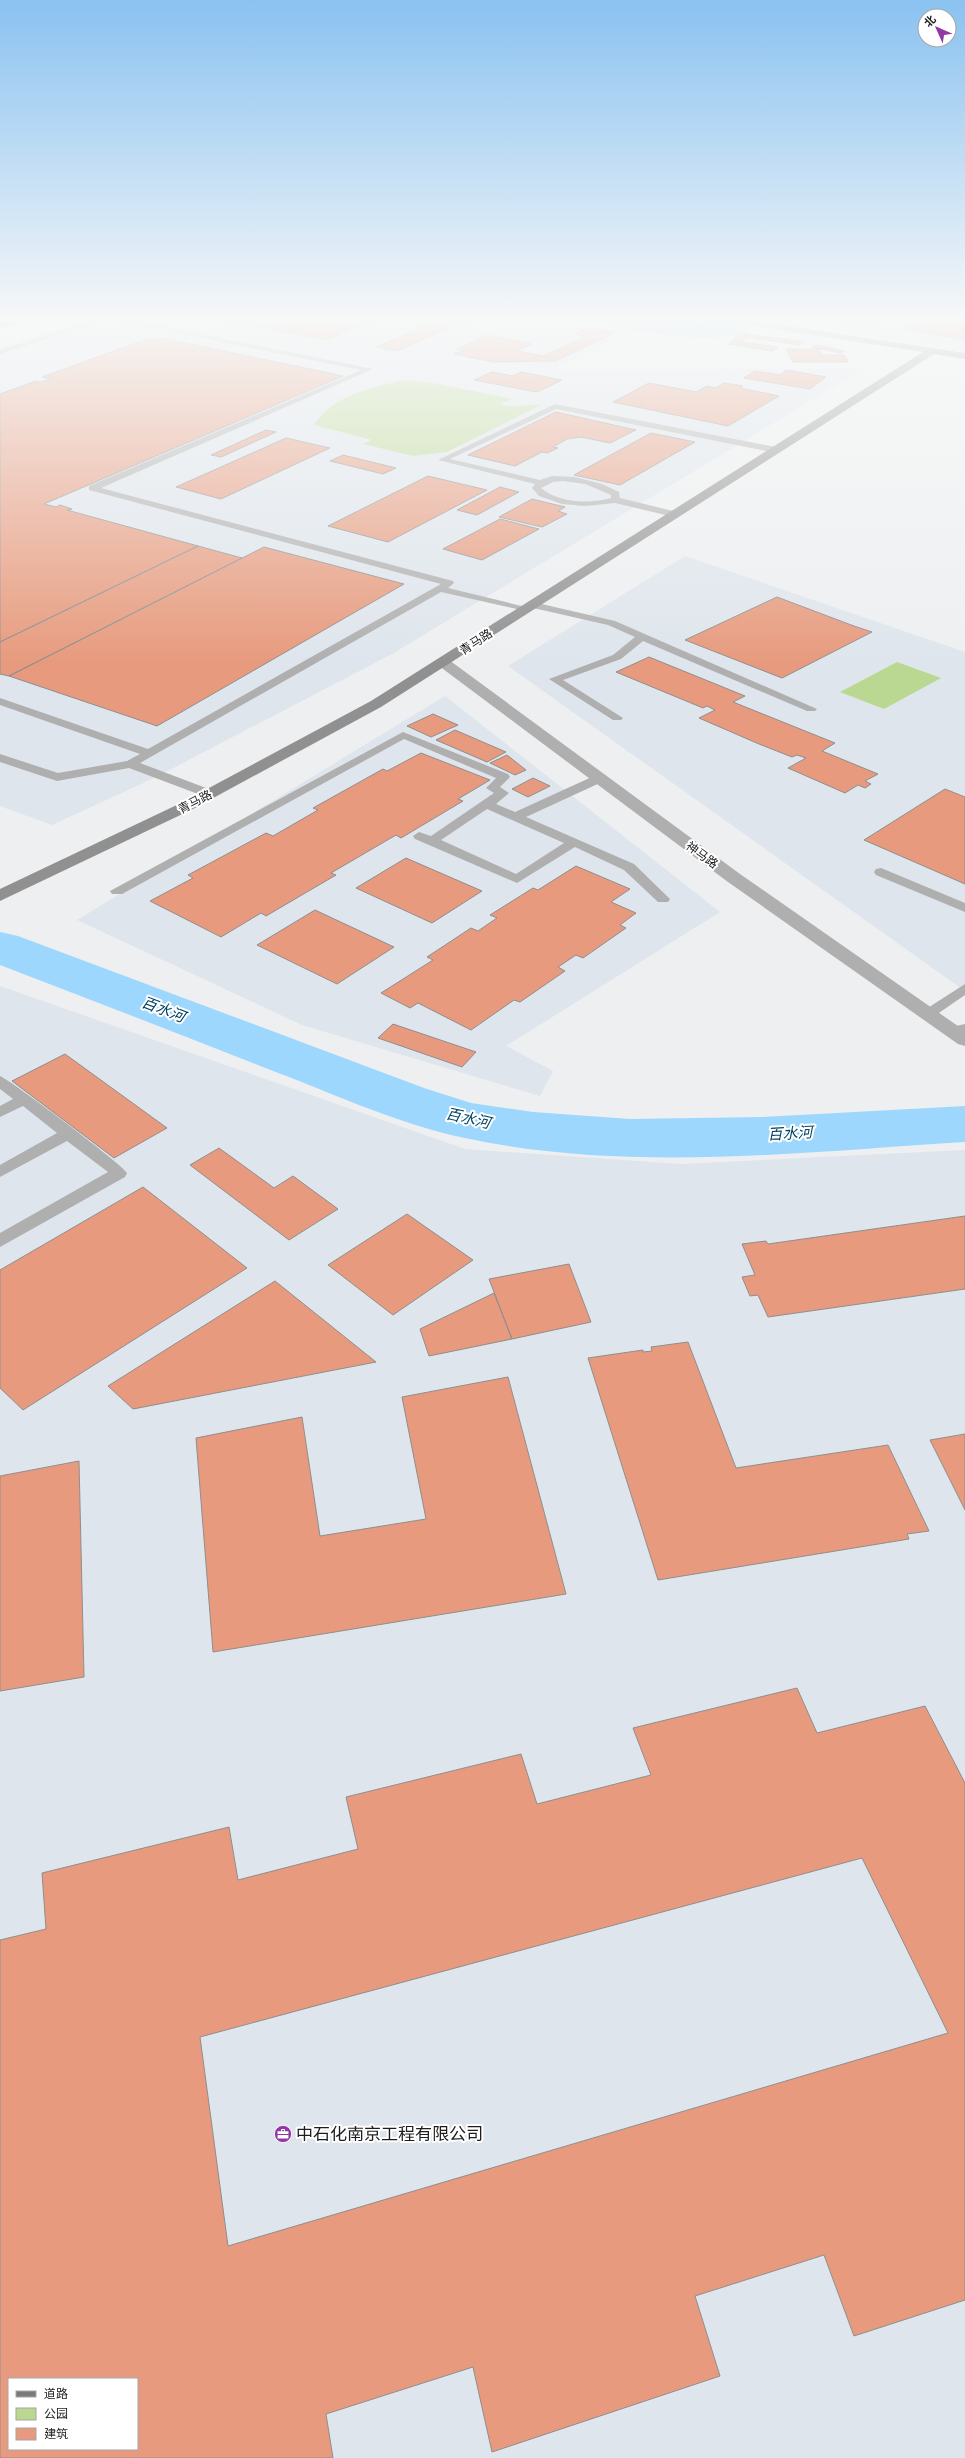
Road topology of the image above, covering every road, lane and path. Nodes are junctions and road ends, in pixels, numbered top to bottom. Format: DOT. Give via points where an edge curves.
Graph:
graph roads {
  1 [pos="216,435"];
  2 [pos="495,435"];
  3 [pos="700,435"];
  4 [pos="800,435"];
  5 [pos="776,450"];
  6 [pos="540,483"];
  7 [pos="615,500"];
  8 [pos="674,514"];
  9 [pos="440,589"];
  10 [pos="530,607"];
  11 [pos="642,636"];
  12 [pos="444,662"];
  13 [pos="0,701"];
  14 [pos="811,709"];
  15 [pos="617,718"];
  16 [pos="149,753"];
  17 [pos="0,758"];
  18 [pos="130,764"];
  19 [pos="598,779"];
  20 [pos="210,794"];
  21 [pos="486,804"];
  22 [pos="515,817"];
  23 [pos="419,836"];
  24 [pos="432,841"];
  25 [pos="574,842"];
  26 [pos="881,872"];
  27 [pos="117,891"];
  28 [pos="0,896"];
  29 [pos="663,899"];
  30 [pos="965,908"];
  31 [pos="965,988"];
  32 [pos="928,1014"];
  33 [pos="961,1033"];
  34 [pos="0,1081"];
  35 [pos="24,1099"];
  36 [pos="0,1112"];
  37 [pos="68,1134"];
  38 [pos="0,1172"];
  39 [pos="0,1241"];
  1 -- 9 [label="lane" via="92,488 449,583"];
  2 -- 6 [label="lane" via="442,460"];
  3 -- 5 [label="lane"];
  4 -- 5 [label="street, 青马路"];
  5 -- 8 [label="street, 青马路"];
  6 -- 7 [label="lane" via="556,479 590,482 616,494"];
  6 -- 7 [label="lane" via="536,488 540,493 554,498 595,505"];
  7 -- 8 [label="lane"];
  8 -- 10 [label="street, 青马路"];
  9 -- 10 [label="lane"];
  9 -- 16 [label="lane"];
  10 -- 11 [label="lane" via="611,623"];
  10 -- 12 [label="street, 青马路"];
  11 -- 14 [label="lane"];
  11 -- 15 [label="lane" via="616,657 554,679"];
  12 -- 19 [label="street, 神马路"];
  12 -- 20 [label="street, 青马路" via="376,704"];
  13 -- 16 [label="lane"];
  16 -- 18 [label="lane"];
  17 -- 18 [label="lane" via="57,777"];
  18 -- 20 [label="lane"];
  19 -- 22 [label="lane"];
  19 -- 32 [label="street, 神马路"];
  20 -- 28 [label="street, 青马路"];
  21 -- 22 [label="lane"];
  21 -- 24 [label="lane"];
  21 -- 27 [label="lane" via="503,793 492,788 504,777 403,735"];
  22 -- 25 [label="lane"];
  23 -- 24 [label="lane"];
  24 -- 25 [label="lane" via="517,879"];
  25 -- 29 [label="lane" via="629,867"];
  26 -- 30 [label="lane"];
  31 -- 32 [label="lane"];
  32 -- 33 [label="street, 神马路"];
  34 -- 35 [label="lane"];
  35 -- 36 [label="lane"];
  35 -- 37 [label="lane"];
  37 -- 38 [label="lane"];
  37 -- 39 [label="lane" via="119,1174"];
}
